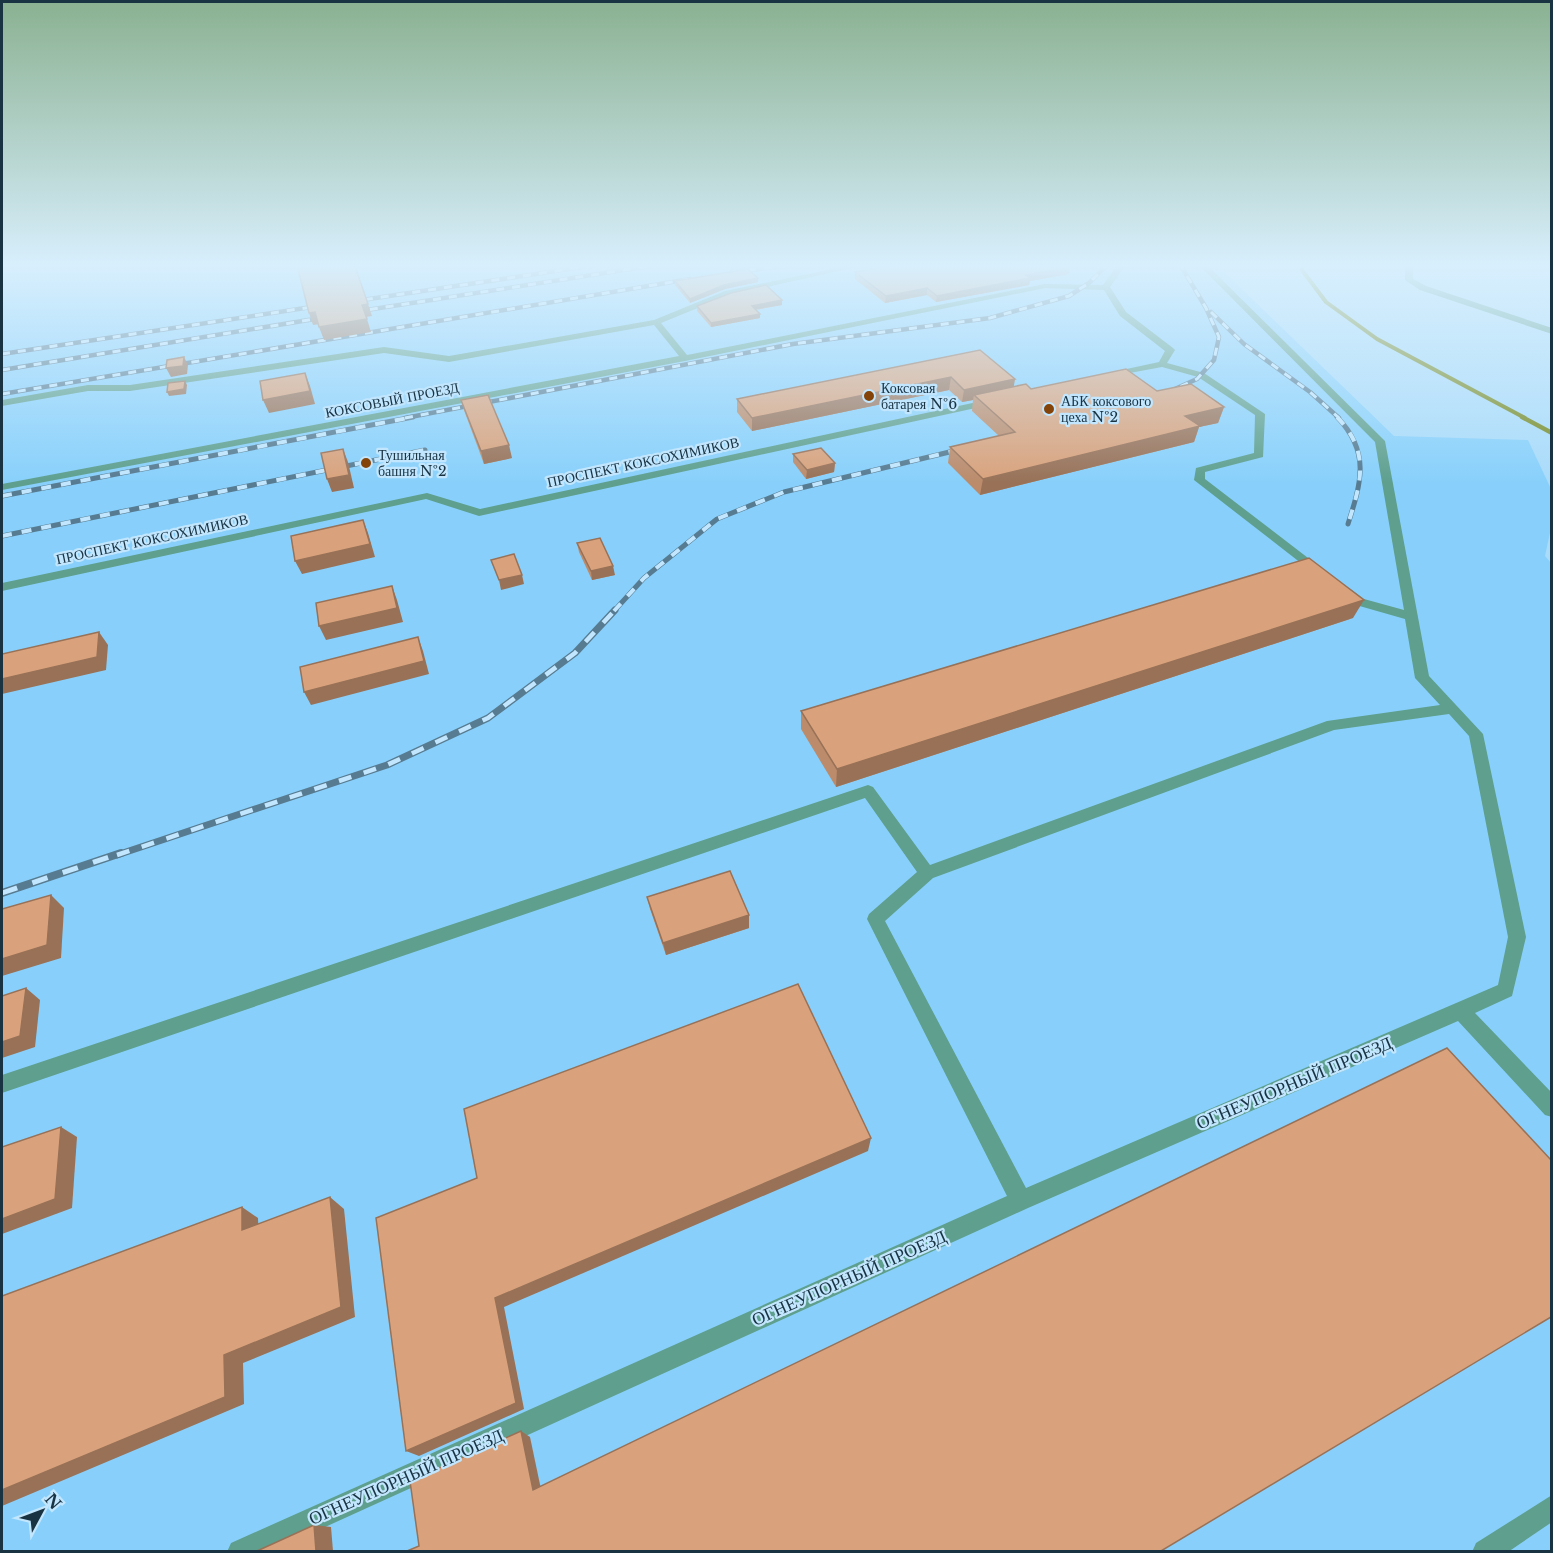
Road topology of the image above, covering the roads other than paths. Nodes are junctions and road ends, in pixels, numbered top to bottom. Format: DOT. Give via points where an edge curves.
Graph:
graph roads {
  1 [pos="564,338"];
  2 [pos="669,338"];
  3 [pos="783,338"];
  4 [pos="1154,338"];
  5 [pos="1277,338"];
  6 [pos="685,358"];
  7 [pos="1162,364"];
  8 [pos="1104,377"];
  9 [pos="999,400"];
  10 [pos="2,403"];
  11 [pos="2,487"];
  12 [pos="2,587"];
  13 [pos="1411,616"];
  14 [pos="1450,709"];
  15 [pos="927,873"];
  16 [pos="1461,1011"];
  17 [pos="2,1084"];
  18 [pos="1551,1107"];
  19 [pos="1021,1200"];
  20 [pos="1551,1507"];
  21 [pos="240,1551"];
  22 [pos="1485,1551"];
  1 -- 10 [label="street" via="449,359 384,350 130,388 88,388"];
  2 -- 6 [label="street"];
  3 -- 6 [label="street, КОКСОВЫЙ ПРОЕЗД"];
  4 -- 7 [label="street" via="1170,351"];
  5 -- 13 [label="street" via="1380,441"];
  6 -- 11 [label="street, КОКСОВЫЙ ПРОЕЗД"];
  7 -- 8 [label="street"];
  7 -- 13 [label="street" via="1201,375 1260,414 1260,455 1200,470 1199,480 1360,602"];
  9 -- 12 [label="street, ПРОСПЕКТ КОКСОХИМИКОВ" via="479,513 427,496"];
  13 -- 14 [label="street" via="1422,678"];
  14 -- 15 [label="street" via="1332,725"];
  14 -- 16 [label="street, ОГНЕУПОРНЫЙ ПРОЕЗД" via="1476,734 1517,937 1506,990"];
  15 -- 17 [label="street" via="868,791"];
  15 -- 19 [label="street" via="875,919"];
  16 -- 18 [label="street"];
  16 -- 19 [label="street, ОГНЕУПОРНЫЙ ПРОЕЗД"];
  19 -- 21 [label="street, ОГНЕУПОРНЫЙ ПРОЕЗД"];
  20 -- 22 [label="street"];
}
